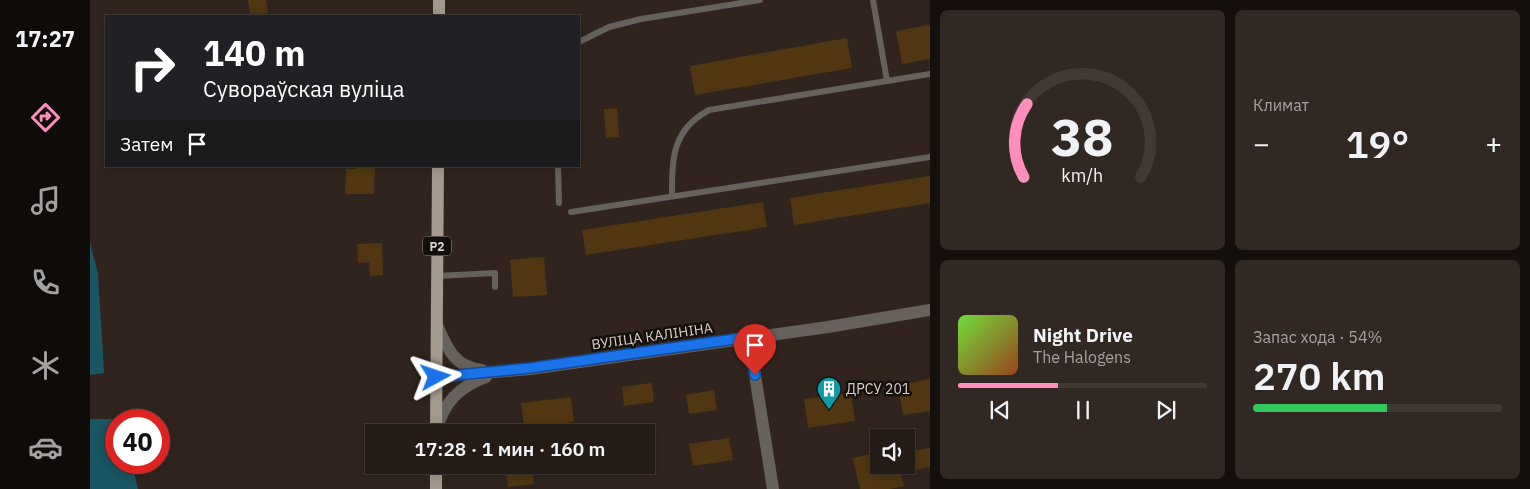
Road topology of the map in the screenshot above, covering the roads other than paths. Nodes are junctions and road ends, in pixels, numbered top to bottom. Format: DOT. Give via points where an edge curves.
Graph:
graph roads {
  1 [pos="439,0"];
  2 [pos="760,0"];
  3 [pos="873,0"];
  4 [pos="439,15"];
  5 [pos="580,42"];
  6 [pos="930,74"];
  7 [pos="887,81"];
  8 [pos="930,157"];
  9 [pos="438,167"];
  10 [pos="558,167"];
  11 [pos="672,196"];
  12 [pos="559,203"];
  13 [pos="571,212"];
  14 [pos="437,276"];
  15 [pos="496,287"];
  16 [pos="930,310"];
  17 [pos="437,325"];
  18 [pos="749,337"];
  19 [pos="500,372"];
  20 [pos="436,377"];
  21 [pos="436,424"];
  22 [pos="438,424"];
  23 [pos="436,474"];
  24 [pos="436,489"];
  25 [pos="773,489"];
  1 -- 4 [label="main road"];
  2 -- 5 [label="lane" via="641,18 609,27"];
  3 -- 7 [label="lane"];
  6 -- 7 [label="lane"];
  7 -- 11 [label="lane" via="709,110 686,127 677,144 673,159"];
  8 -- 11 [label="lane"];
  9 -- 14 [label="main road, Р2"];
  10 -- 12 [label="lane"];
  11 -- 13 [label="lane"];
  14 -- 15 [label="lane" via="495,274"];
  14 -- 17 [label="main road, Р2"];
  16 -- 18 [label="street, ВУЛІЦА КАЛІНІНА"];
  17 -- 19 [label="street" via="447,348 461,364"];
  17 -- 20 [label="main road, Р2"];
  18 -- 19 [label="street, ВУЛІЦА КАЛІНІНА"];
  18 -- 25 [label="street"];
  19 -- 20 [label="street, ВУЛІЦА КАЛІНІНА"];
  19 -- 22 [label="street" via="460,390"];
  20 -- 21 [label="main road, Р2"];
  23 -- 24 [label="main road"];
}
